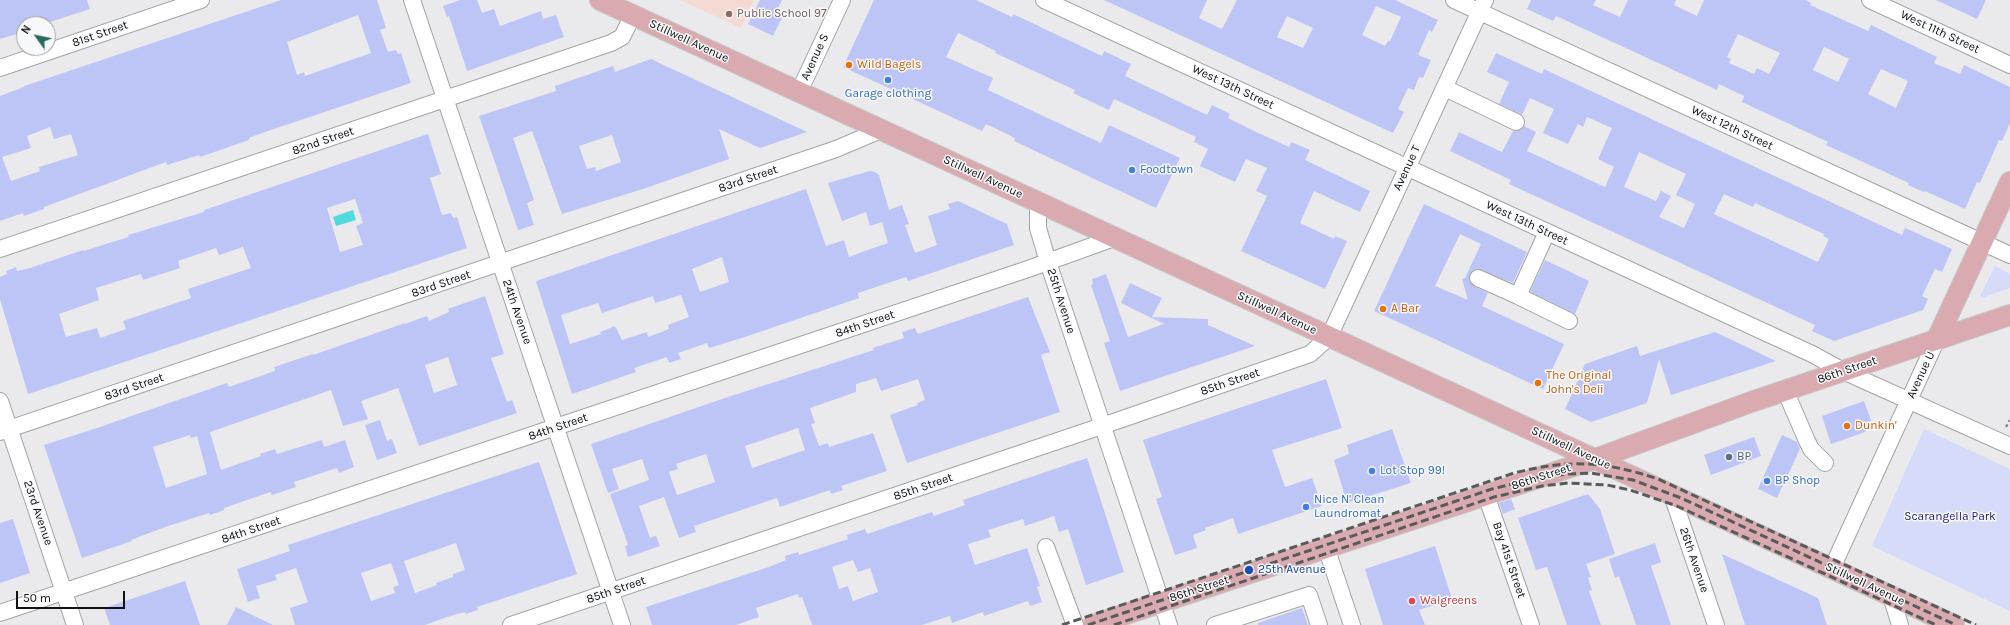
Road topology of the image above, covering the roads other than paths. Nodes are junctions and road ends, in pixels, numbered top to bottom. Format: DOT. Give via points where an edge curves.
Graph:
graph roads {
  1 [pos="201,0"];
  2 [pos="412,0"];
  3 [pos="600,0"];
  4 [pos="842,0"];
  5 [pos="1044,0"];
  6 [pos="1454,0"];
  7 [pos="1870,0"];
  8 [pos="1483,6"];
  9 [pos="633,16"];
  10 [pos="2010,65"];
  11 [pos="0,68"];
  12 [pos="1445,88"];
  13 [pos="799,92"];
  14 [pos="446,100"];
  15 [pos="1516,122"];
  16 [pos="881,130"];
  17 [pos="1408,168"];
  18 [pos="2010,182"];
  19 [pos="1038,203"];
  20 [pos="1547,232"];
  21 [pos="1114,238"];
  22 [pos="1982,242"];
  23 [pos="0,249"];
  24 [pos="2010,255"];
  25 [pos="1048,262"];
  26 [pos="501,264"];
  27 [pos="1478,278"];
  28 [pos="1518,296"];
  29 [pos="2010,315"];
  30 [pos="1569,320"];
  31 [pos="1330,337"];
  32 [pos="1937,339"];
  33 [pos="1843,371"];
  34 [pos="1786,390"];
  35 [pos="1910,399"];
  36 [pos="0,401"];
  37 [pos="1102,426"];
  38 [pos="557,427"];
  39 [pos="5,431"];
  40 [pos="2010,446"];
  41 [pos="1595,459"];
  42 [pos="1825,463"];
  43 [pos="1486,495"];
  44 [pos="1672,495"];
  45 [pos="1046,547"];
  46 [pos="1326,548"];
  47 [pos="1832,568"];
  48 [pos="611,591"];
  49 [pos="64,592"];
  50 [pos="1891,596"];
  51 [pos="1161,601"];
  52 [pos="0,613"];
  53 [pos="75,625"];
  54 [pos="511,625"];
  55 [pos="622,625"];
  56 [pos="1075,625"];
  57 [pos="1093,625"];
  58 [pos="1169,625"];
  59 [pos="1215,625"];
  60 [pos="1319,625"];
  61 [pos="1352,625"];
  62 [pos="1531,625"];
  63 [pos="1716,625"];
  64 [pos="1900,625"];
  65 [pos="1954,625"];
  1 -- 11 [label="street, 81st Street"];
  2 -- 14 [label="street, 24th Avenue"];
  3 -- 9 [label="main road, Stillwell Avenue"];
  4 -- 13 [label="street, Avenue S"];
  5 -- 17 [label="street, West 13th Street"];
  6 -- 8 [label="street, West 12th Street"];
  7 -- 10 [label="street, West 11th Street"];
  8 -- 12 [label="street, Avenue T"];
  8 -- 22 [label="street, West 12th Street"];
  9 -- 13 [label="main road, Stillwell Avenue"];
  9 -- 14 [label="street, 82nd Street" via="622,37 611,43"];
  12 -- 15 [label="street"];
  12 -- 17 [label="street, Avenue T"];
  13 -- 16 [label="main road, Stillwell Avenue"];
  14 -- 23 [label="street, 82nd Street"];
  14 -- 26 [label="street, 24th Avenue"];
  16 -- 19 [label="main road, Stillwell Avenue"];
  16 -- 26 [label="street, 83rd Street" via="836,149"];
  17 -- 20 [label="street, West 13th Street"];
  17 -- 31 [label="street, Avenue T"];
  18 -- 22 [label="main road, Avenue U"];
  19 -- 21 [label="main road, Stillwell Avenue"];
  19 -- 25 [label="street, 25th Avenue" via="1038,228"];
  20 -- 28 [label="street"];
  20 -- 33 [label="street, West 13th Street" via="1812,354"];
  21 -- 25 [label="street, 84th Street"];
  21 -- 31 [label="main road, Stillwell Avenue"];
  22 -- 24 [label="street, West 12th Street"];
  22 -- 32 [label="main road, Avenue U"];
  25 -- 37 [label="street, 25th Avenue"];
  25 -- 38 [label="street, 84th Street"];
  26 -- 38 [label="street, 24th Avenue"];
  26 -- 39 [label="street, 83rd Street"];
  27 -- 28 [label="street"];
  28 -- 30 [label="street"];
  29 -- 32 [label="main road, 86th Street"];
  31 -- 37 [label="street, 85th Street" via="1310,354"];
  31 -- 41 [label="main road, Stillwell Avenue"];
  32 -- 33 [label="main road, 86th Street"];
  32 -- 35 [label="street, Avenue U"];
  33 -- 34 [label="main road, 86th Street"];
  33 -- 35 [label="street, West 13th Street"];
  34 -- 41 [label="main road, 86th Street"];
  34 -- 42 [label="street" via="1807,441"];
  35 -- 40 [label="street, West 13th Street"];
  35 -- 47 [label="street, Avenue U"];
  36 -- 39 [label="street, 23rd Avenue"];
  37 -- 48 [label="street, 85th Street"];
  37 -- 51 [label="street, 25th Avenue"];
  38 -- 48 [label="street, 24th Avenue"];
  38 -- 49 [label="street, 84th Street"];
  39 -- 49 [label="street, 23rd Avenue"];
  41 -- 43 [label="main road, 86th Street"];
  41 -- 44 [label="main road, Stillwell Avenue"];
  43 -- 46 [label="main road, 86th Street"];
  43 -- 62 [label="street, Bay 41st Street"];
  44 -- 47 [label="main road, Stillwell Avenue"];
  44 -- 63 [label="street, 26th Avenue"];
  45 -- 56 [label="street"];
  46 -- 51 [label="main road, 86th Street"];
  46 -- 61 [label="street"];
  47 -- 50 [label="main road, Stillwell Avenue"];
  48 -- 54 [label="street, 85th Street"];
  48 -- 55 [label="street, 24th Avenue"];
  49 -- 52 [label="street, 84th Street"];
  49 -- 53 [label="street, 23rd Avenue"];
  50 -- 64 [label="street"];
  50 -- 65 [label="main road, Stillwell Avenue"];
  51 -- 57 [label="main road, 86th Street"];
  51 -- 58 [label="street, 25th Avenue"];
  59 -- 60 [label="street" via="1309,594"];
}
